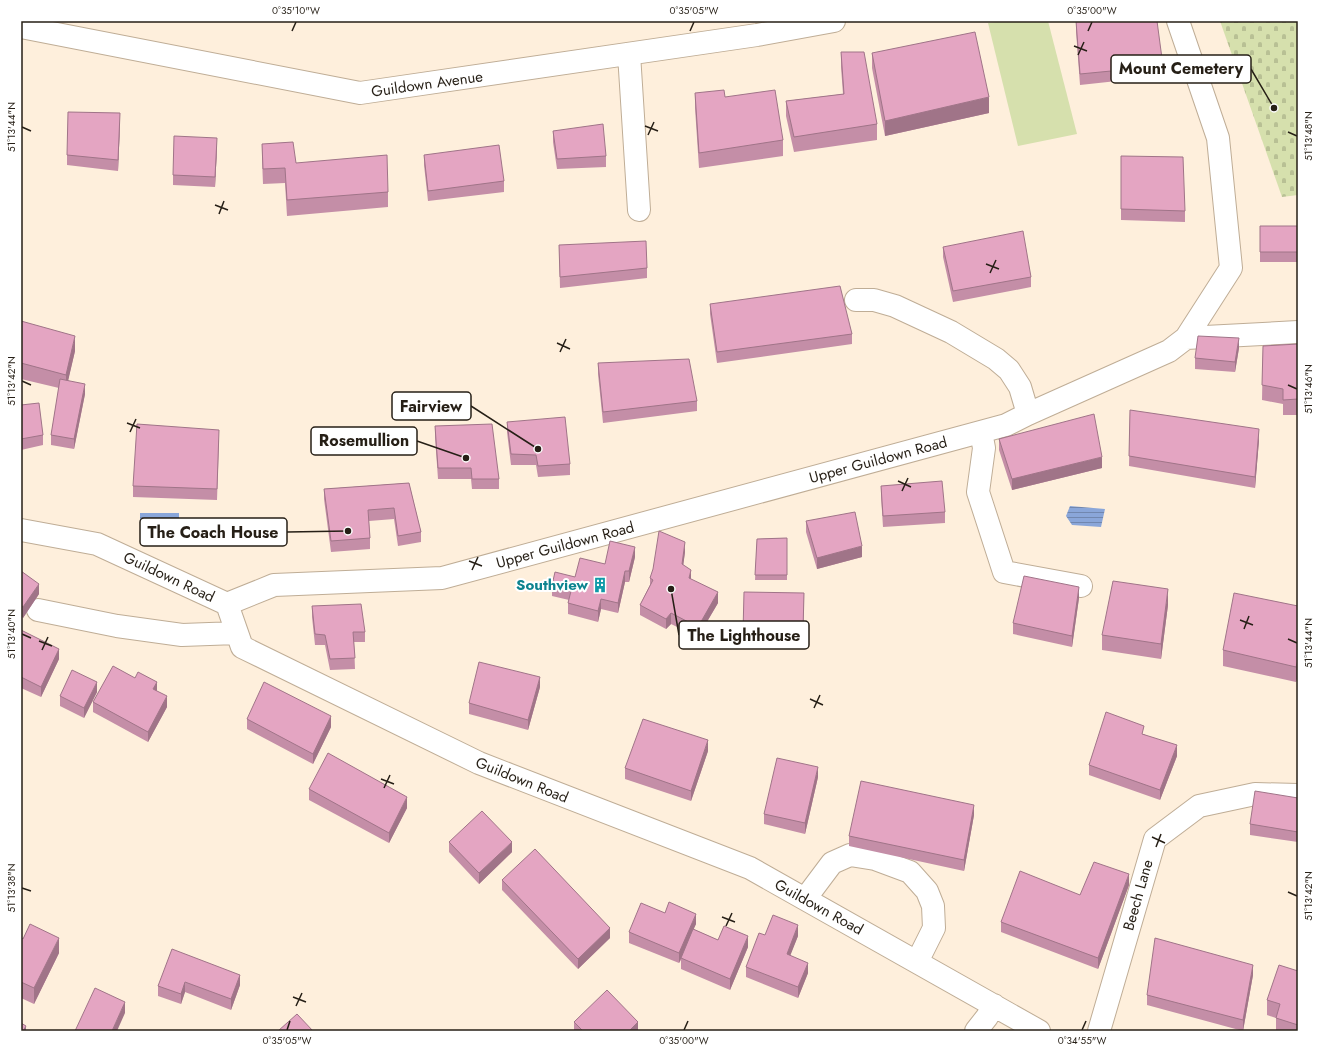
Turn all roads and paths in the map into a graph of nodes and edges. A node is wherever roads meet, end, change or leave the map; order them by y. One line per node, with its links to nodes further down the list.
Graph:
1 (834, 21): 4 (street, Guildown Avenue)
2 (1178, 21): 8 (street, Upper Guildown Road)
3 (21, 27): 4 (street, Guildown Avenue)
4 (629, 54): 5 (street)
5 (639, 210)
6 (856, 300): 9 (street)
7 (1298, 332): 8 (street)
8 (1186, 338): 9 (street, Upper Guildown Road)
9 (1028, 414): 10 (street, Upper Guildown Road)
10 (981, 432): 12 (street); 13 (street, Upper Guildown Road)
11 (21, 530): 13 (street, Guildown Road)
12 (1081, 586)
13 (227, 604): 15 (street, Guildown Road)
14 (38, 610): 15 (street)
15 (237, 633): 17 (street, Guildown Road)
16 (1298, 795): 22 (street, Beech Lane)
17 (805, 899): 18 (street, Guildown Road); 18 (street)
18 (917, 962): 19 (street, Guildown Road)
19 (994, 1005): 20 (street); 21 (street, Guildown Road)
20 (976, 1031)
21 (1039, 1031)
22 (1099, 1031)

